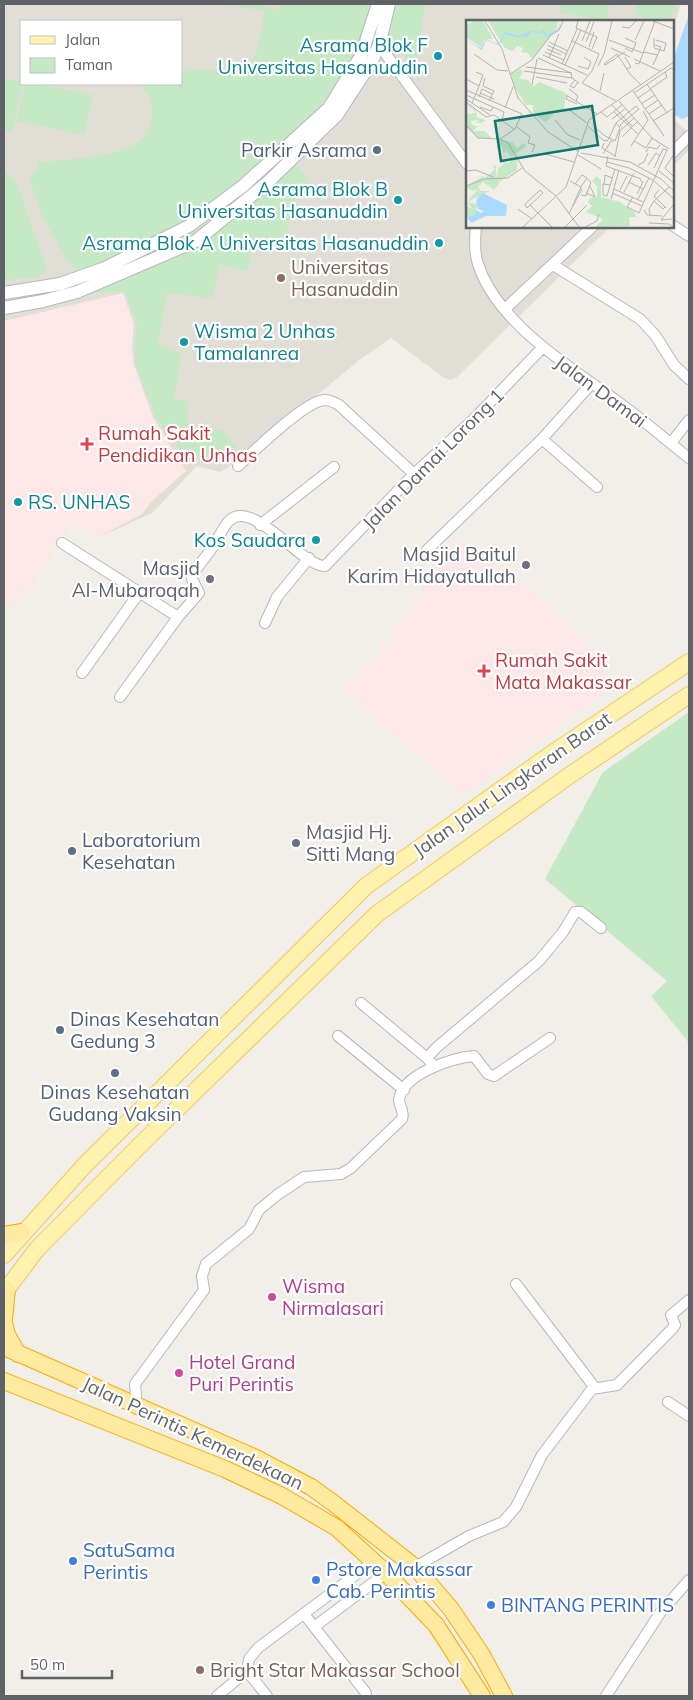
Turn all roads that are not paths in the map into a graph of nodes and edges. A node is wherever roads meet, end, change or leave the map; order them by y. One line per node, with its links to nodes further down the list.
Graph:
1 (383, 5): 2 (street); 11 (street)
2 (379, 45): 5 (street); 13 (street)
3 (689, 136): 4 (street)
4 (673, 151)
5 (466, 163)
6 (673, 226): 9 (street)
7 (476, 228): 15 (street, Jalan Damai)
8 (592, 228): 10 (street)
9 (689, 236)
10 (553, 265): 15 (street); 17 (street)
11 (42, 287): 12 (street); 13 (street)
12 (4, 294)
13 (45, 301): 14 (street)
14 (4, 308)
15 (505, 309): 16 (street, Jalan Damai)
16 (543, 347): 18 (street, Jalan Damai); 25 (street, Jalan Damai Lorong 1)
17 (689, 379)
18 (592, 383): 20 (street); 21 (street, Jalan Damai)
19 (689, 420): 21 (street)
20 (542, 439): 26 (street); 29 (street)
21 (671, 443): 22 (street, Jalan Damai)
22 (689, 458)
23 (238, 466): 25 (street)
24 (334, 467): 27 (street)
25 (414, 474): 30 (street, Jalan Damai Lorong 1)
26 (597, 487)
27 (260, 525): 30 (street); 32 (street)
28 (62, 543): 31 (street)
29 (427, 550)
30 (309, 558): 33 (street)
31 (139, 592): 32 (street); 35 (street)
32 (178, 617): 37 (street)
33 (265, 623)
34 (689, 662): 45 (main road, Jalan Jalur Lingkaran Barat)
35 (82, 673)
36 (689, 695): 49 (main road, Jalan Jalur Lingkaran Barat)
37 (120, 697)
38 (601, 928): 42 (street)
39 (361, 1003): 42 (street)
40 (338, 1036): 44 (street)
41 (550, 1038): 43 (street)
42 (427, 1058): 43 (street)
43 (434, 1066): 44 (street)
44 (404, 1090): 56 (street)
45 (22, 1232): 46 (highway); 47 (main road, Jalan Jalur Lingkaran Barat)
46 (4, 1235)
47 (4, 1255)
48 (516, 1284): 54 (street)
49 (7, 1289): 51 (highway)
50 (689, 1300): 54 (street)
51 (4, 1320): 52 (highway)
52 (11, 1350): 56 (highway, Jalan Perintis Kemerdekaan)
53 (4, 1381): 58 (highway, Jalan Perintis Kemerdekaan)
54 (595, 1388): 59 (street)
55 (668, 1402): 57 (street)
56 (137, 1407): 59 (highway, Jalan Perintis Kemerdekaan)
57 (689, 1416)
58 (374, 1561): 60 (highway, Jalan Perintis Kemerdekaan); 62 (street)
59 (415, 1567): 69 (highway, Jalan Perintis Kemerdekaan)
60 (386, 1573): 63 (street); 68 (highway, Jalan Perintis Kemerdekaan)
61 (689, 1580): 70 (street)
62 (304, 1614): 63 (street); 64 (street)
63 (314, 1627): 65 (street)
64 (247, 1671): 66 (street); 67 (street)
65 (366, 1692)
66 (217, 1696)
67 (267, 1696)
68 (482, 1696)
69 (504, 1696)
70 (606, 1696)

